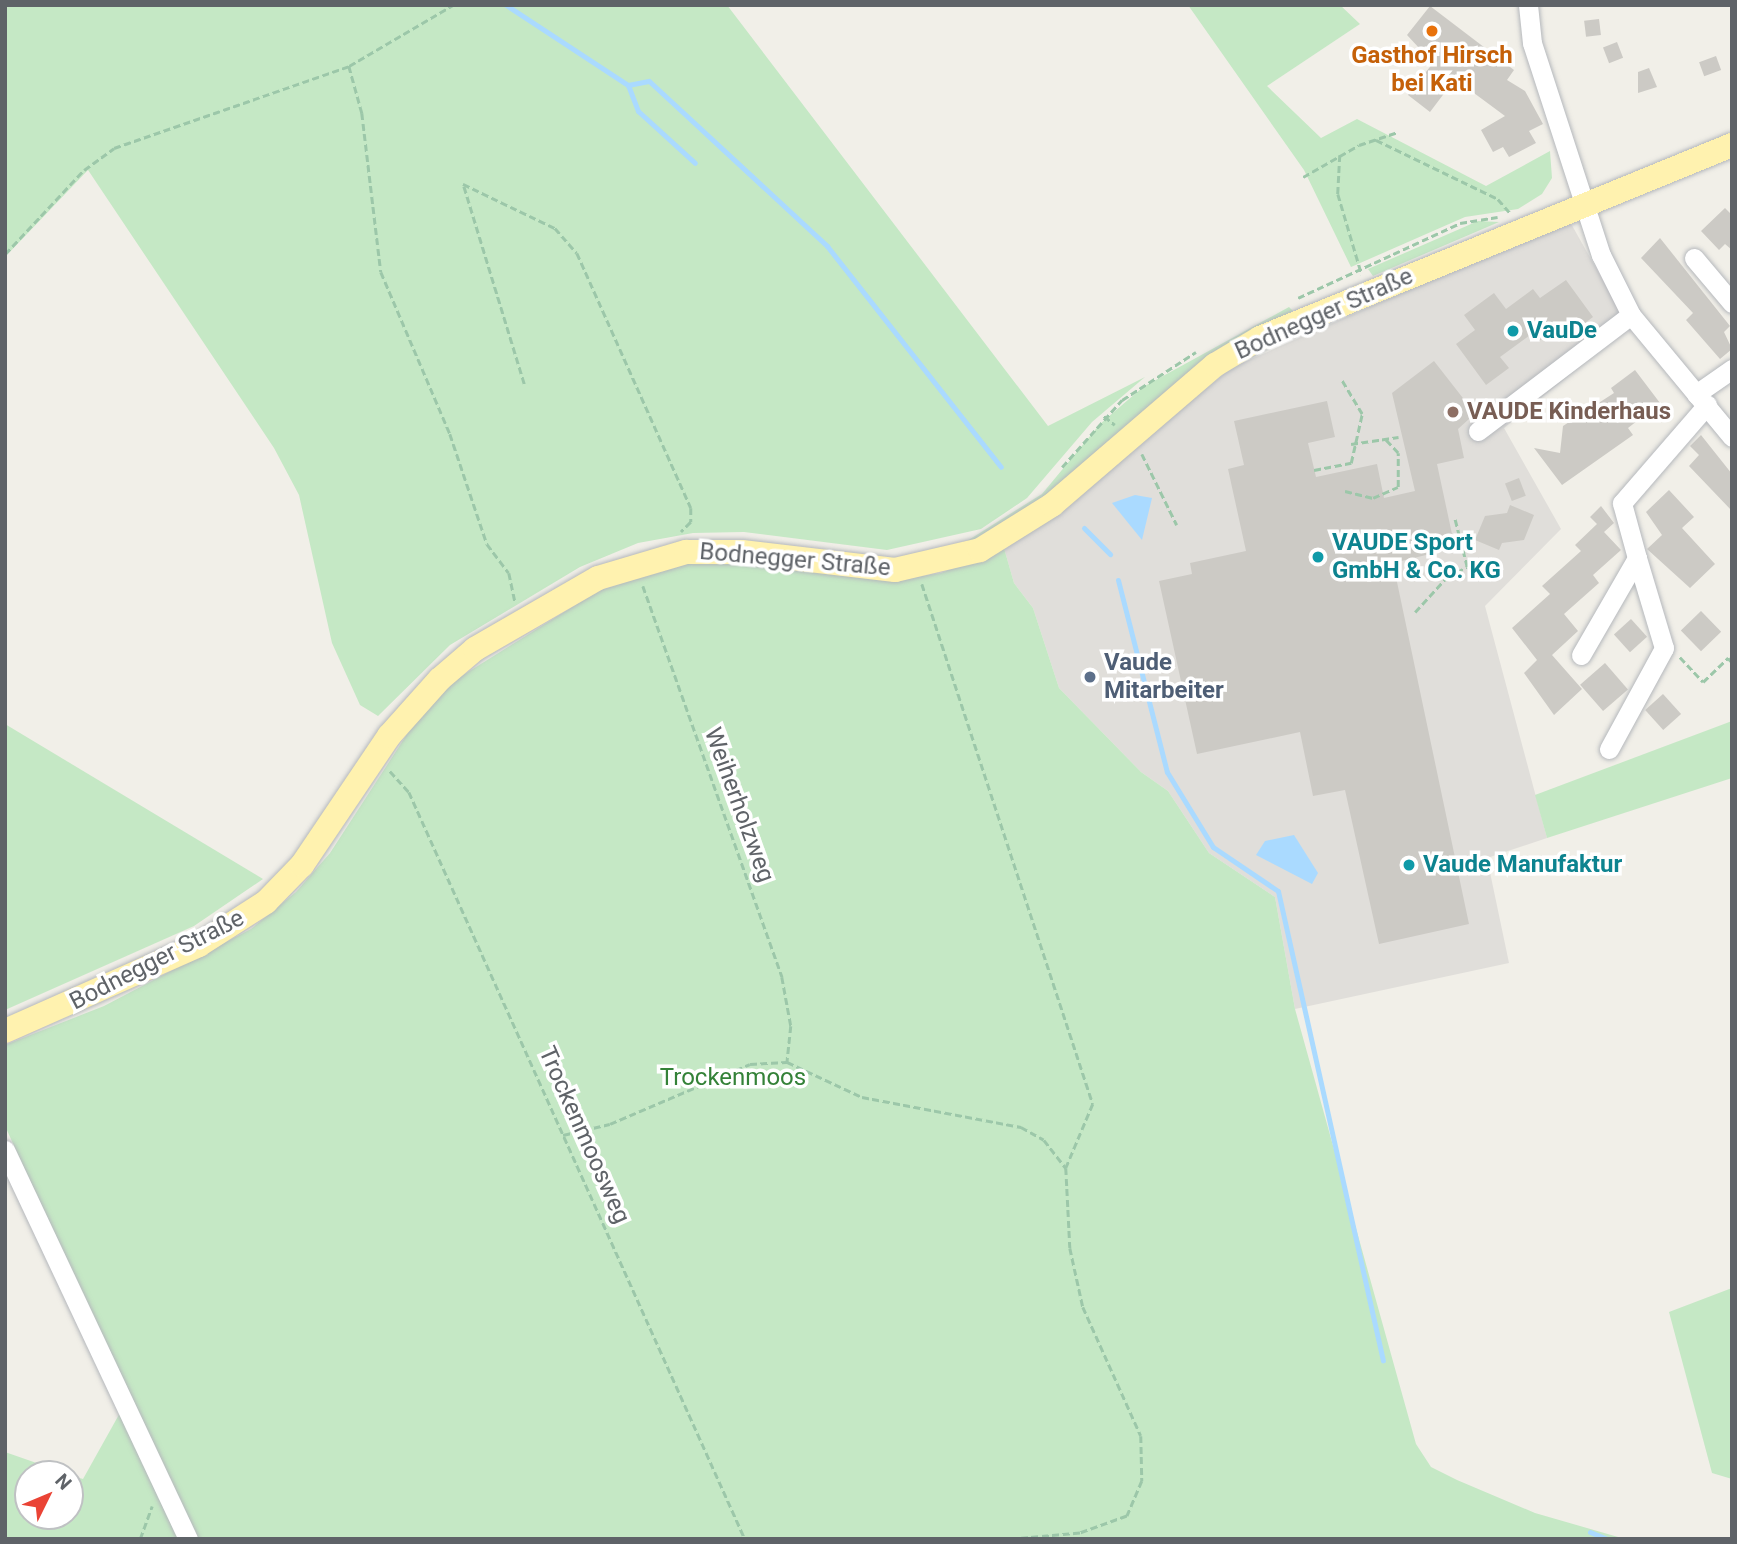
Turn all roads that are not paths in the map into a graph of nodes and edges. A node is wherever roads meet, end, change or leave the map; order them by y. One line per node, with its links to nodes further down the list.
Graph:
1 (1528, 5): 3 (street)
2 (1732, 145): 3 (main road, Bodnegger Straße)
3 (1587, 201): 6 (street); 14 (main road, Bodnegger Straße)
4 (1693, 258): 5 (street)
5 (1732, 303)
6 (1630, 315): 8 (street); 9 (street)
7 (1732, 369): 8 (street)
8 (1702, 400): 10 (street); 11 (street)
9 (1478, 431)
10 (1732, 437)
11 (1637, 558): 12 (street); 13 (street)
12 (1581, 655)
13 (1609, 749)
14 (5, 1031)
15 (5, 1150): 16 (street)
16 (188, 1539)

